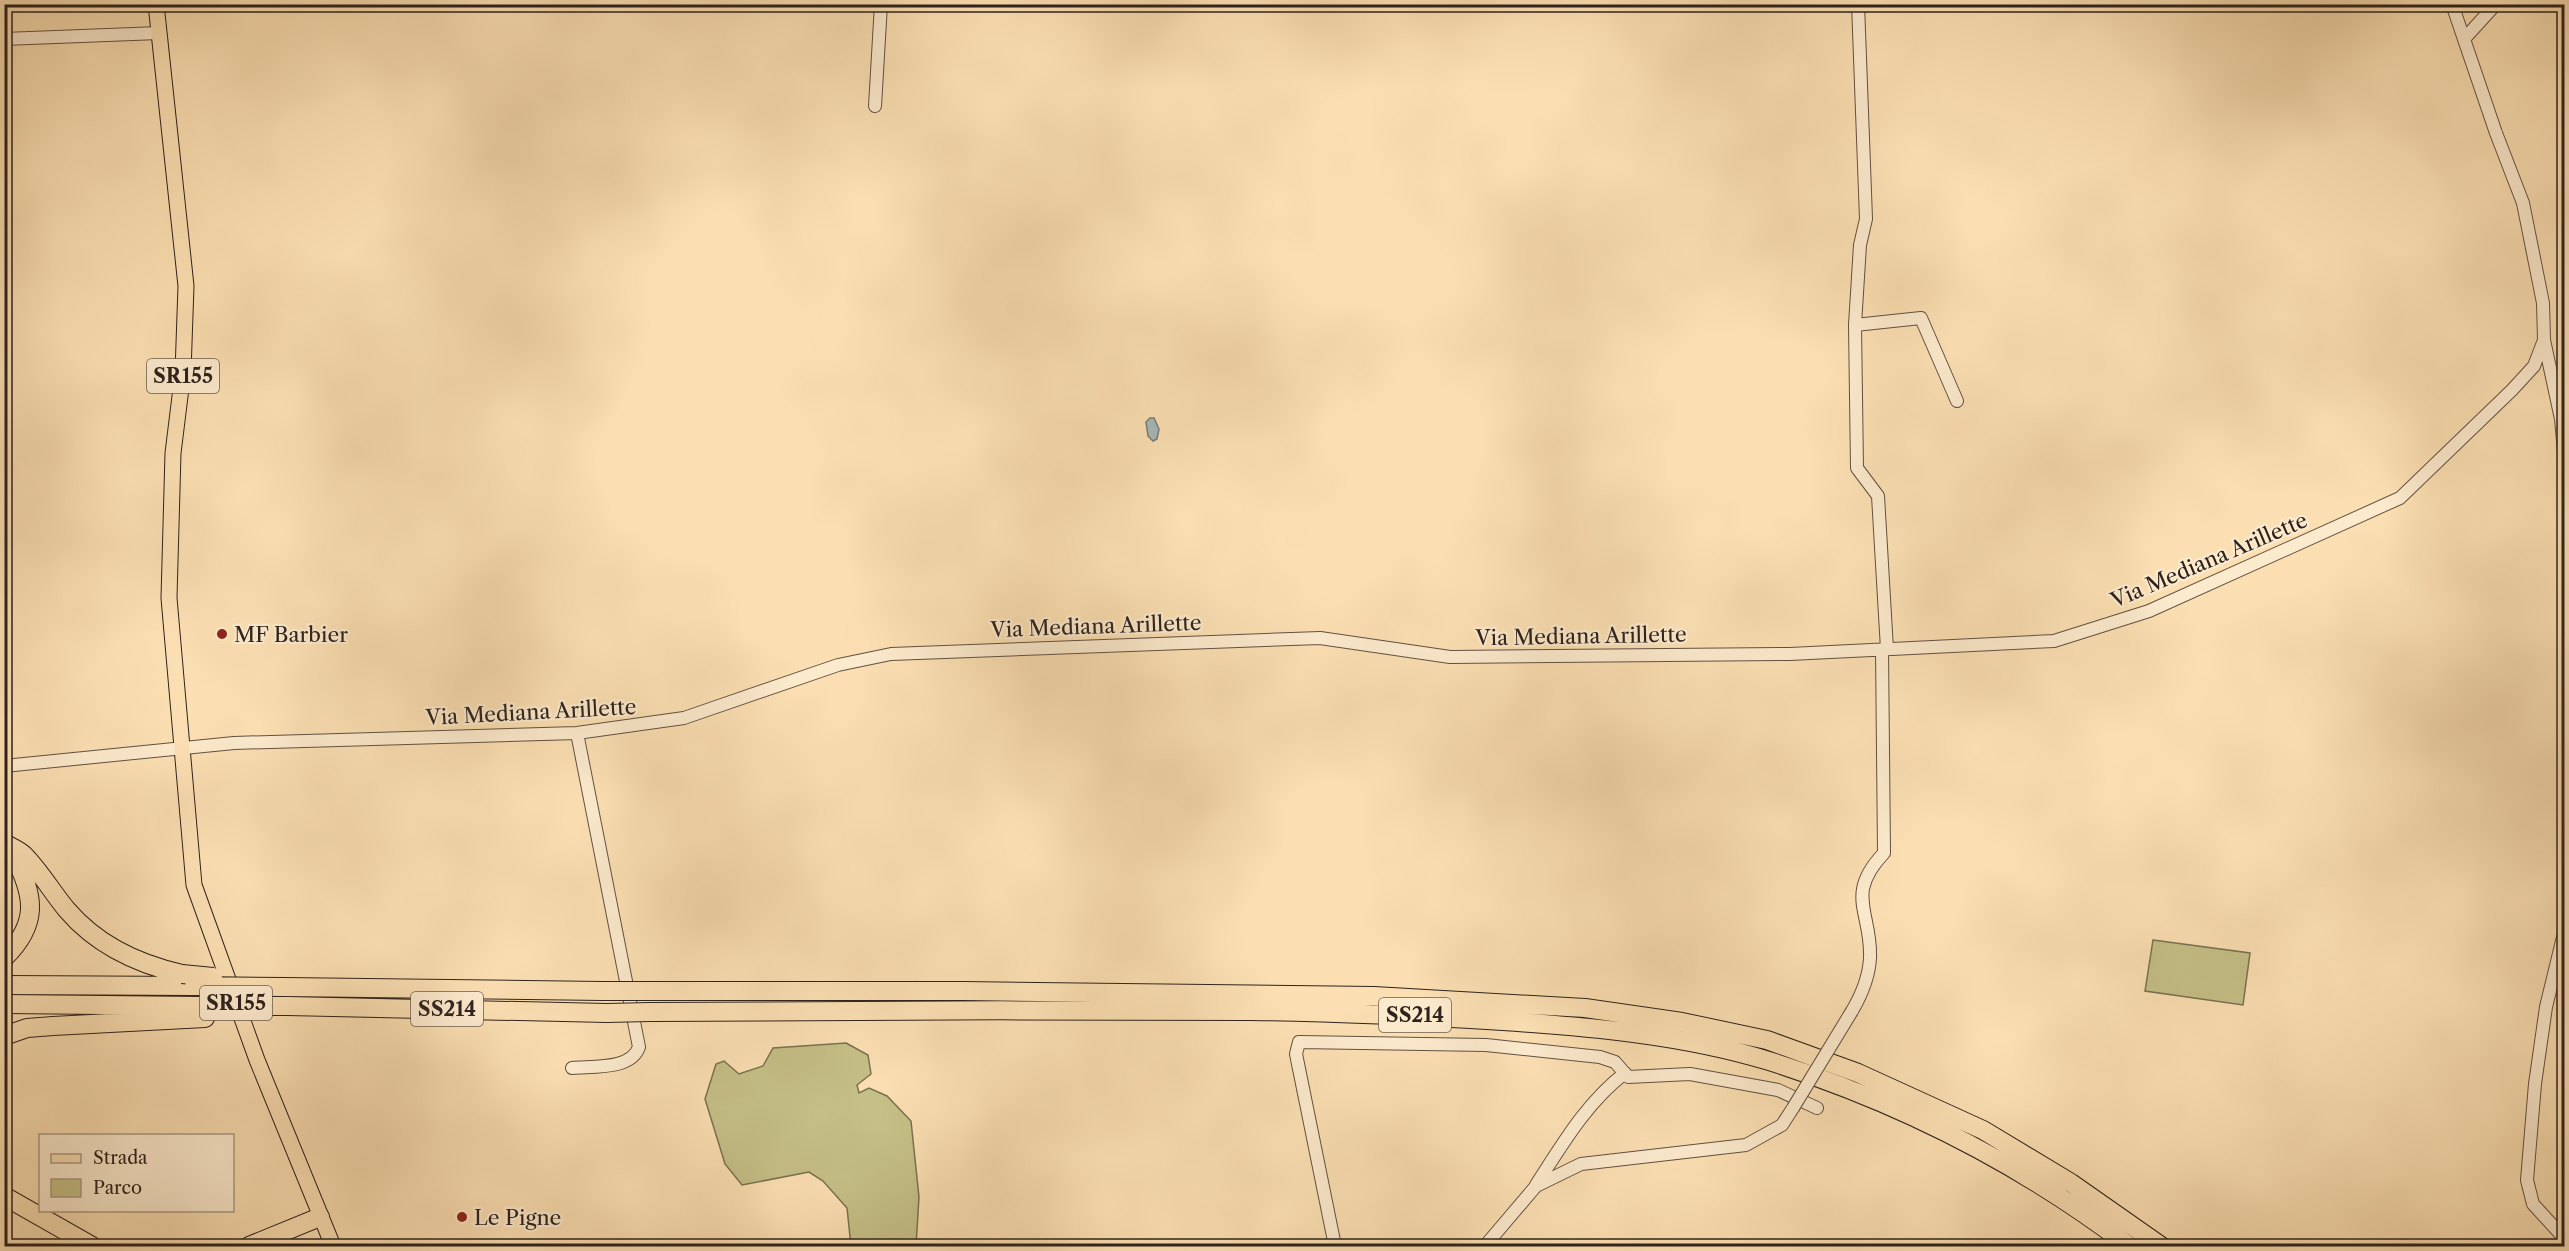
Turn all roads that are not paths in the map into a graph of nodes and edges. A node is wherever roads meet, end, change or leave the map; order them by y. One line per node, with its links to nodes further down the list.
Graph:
1 (156, 4): 6 (main road, SR155)
2 (880, 4): 9 (street)
3 (1858, 4): 10 (street)
4 (2452, 4): 7 (street, Via Mediana Arillette)
5 (2496, 4): 7 (street)
6 (159, 33): 8 (street); 16 (main road, SR155)
7 (2465, 38): 11 (street, Via Mediana Arillette)
8 (4, 39)
9 (875, 106)
10 (1855, 325): 12 (street); 14 (street)
11 (2544, 340): 13 (street); 14 (street, Via Mediana Arillette)
12 (1957, 401)
13 (2565, 451)
14 (1885, 649): 15 (street, Via Mediana Arillette); 30 (street, bridge)
15 (577, 733): 16 (street, Via Mediana Arillette); 26 (street)
16 (181, 749): 17 (street, Via Mediana Arillette); 34 (main road, SR155)
17 (4, 766)
18 (8, 846): 20 (highway); 21 (highway)
19 (2565, 933): 35 (street)
20 (4, 958)
21 (188, 980): 22 (highway, SS214); 42 (highway, SS214, bridge)
22 (4, 985)
23 (4, 1004): 24 (highway, SS214)
24 (203, 1012): 25 (highway); 41 (highway, SS214, bridge)
25 (4, 1036)
26 (572, 1068)
27 (1625, 1073): 28 (street); 30 (street); 39 (street)
28 (1817, 1108)
29 (4, 1182): 32 (highway)
30 (1536, 1186): 40 (street)
31 (4, 1196): 36 (highway)
32 (39, 1207)
33 (47, 1212): 36 (highway)
34 (320, 1217): 37 (highway); 38 (main road, SR155)
35 (2565, 1238)
36 (87, 1243)
37 (249, 1246)
38 (333, 1246)
39 (1335, 1246)
40 (1485, 1246)
41 (2129, 1246)
42 (2161, 1246)

